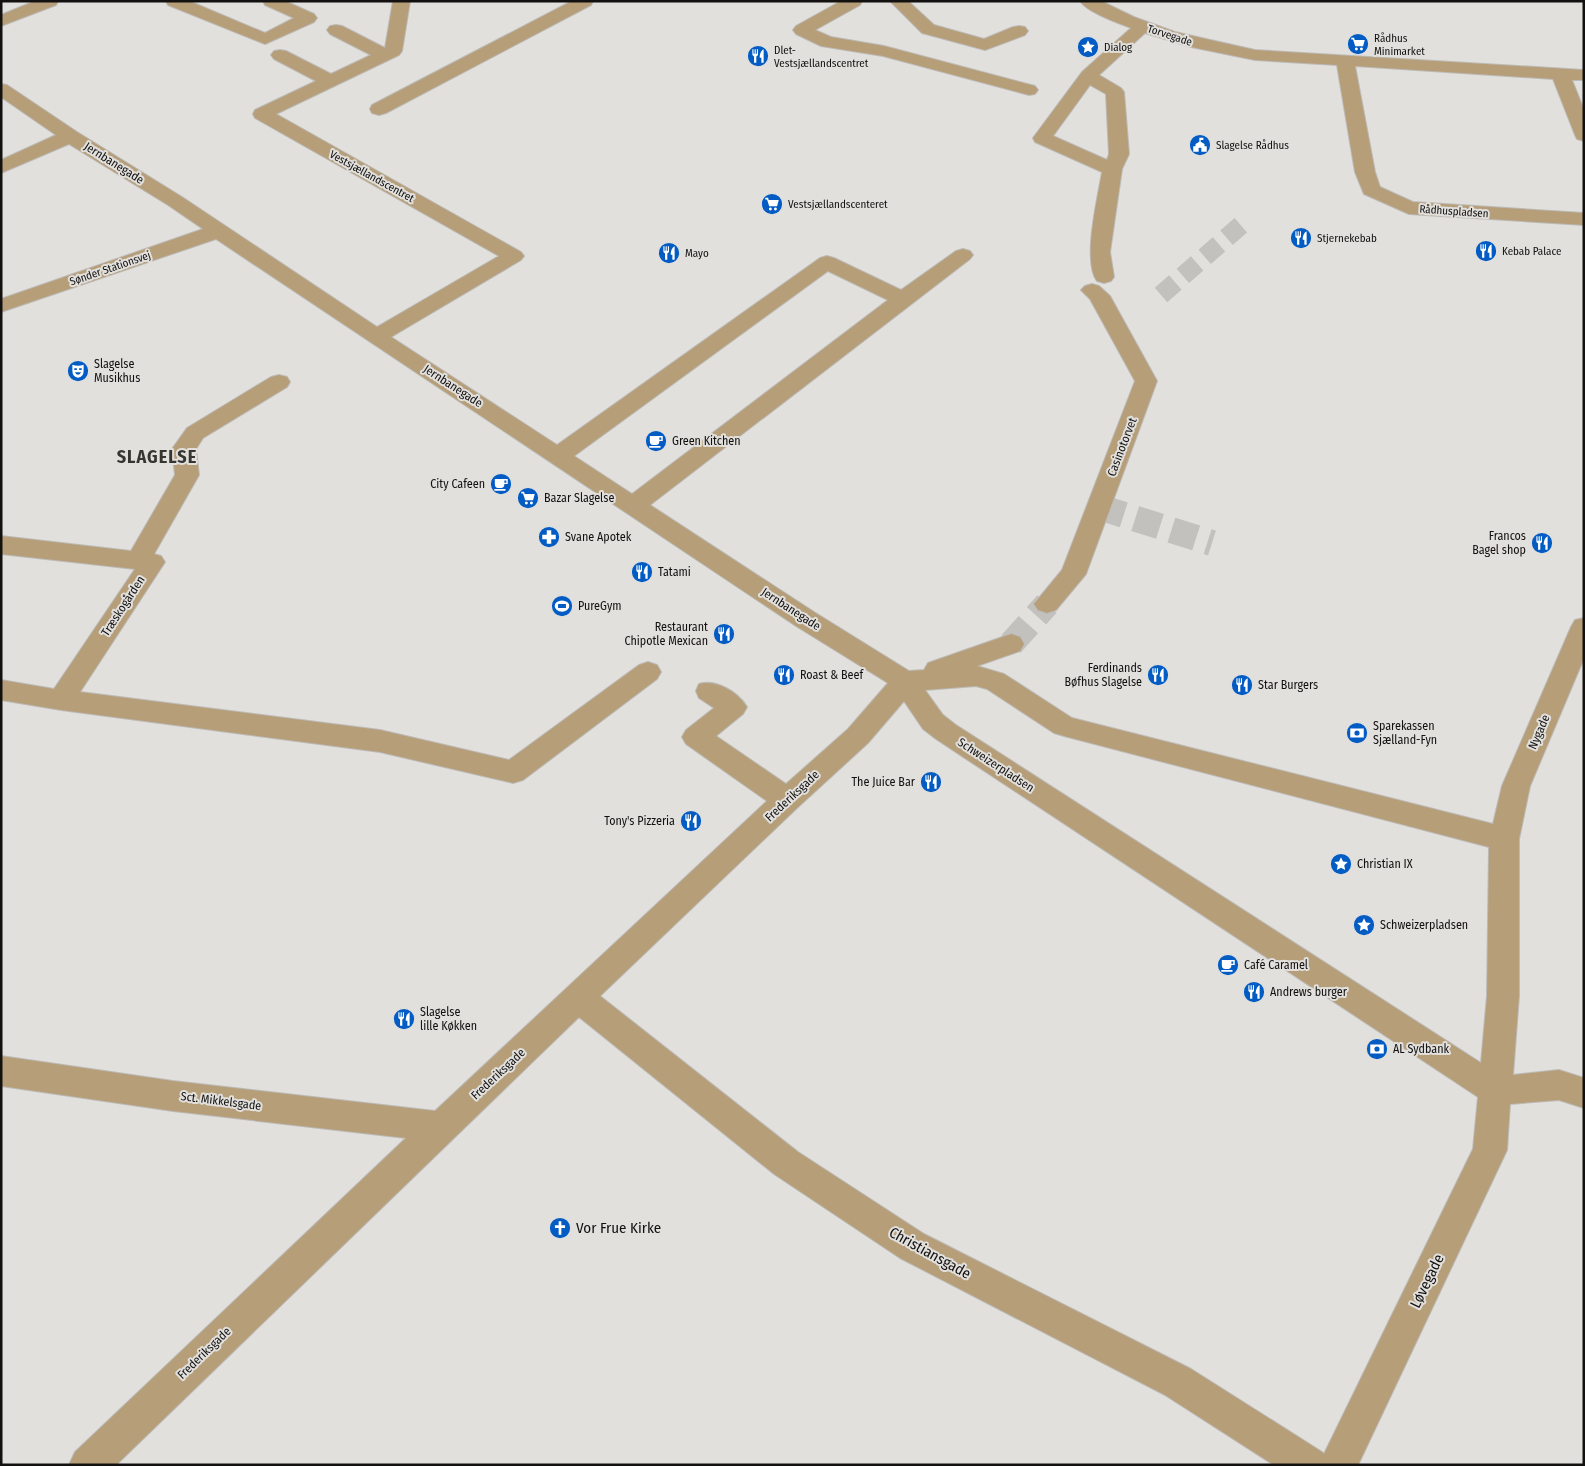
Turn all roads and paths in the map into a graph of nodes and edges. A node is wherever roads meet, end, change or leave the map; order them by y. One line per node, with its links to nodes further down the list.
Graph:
1 (50, 1): 9 (street)
2 (174, 1): 3 (street)
3 (271, 1)
4 (402, 1): 14 (street)
5 (585, 1): 22 (street)
6 (854, 1): 21 (street)
7 (898, 1): 12 (street)
8 (1088, 1): 10 (street, Torvegade)
9 (1, 21)
10 (1143, 26): 15 (street, Torvegade); 18 (street)
11 (336, 30): 14 (street)
12 (1019, 31)
13 (280, 55): 19 (street)
14 (384, 55): 19 (street, Vestsjællandscentret)
15 (1345, 60): 16 (street); 27 (street, Rådhuspladsen)
16 (1560, 74): 17 (street); 23 (street)
17 (1584, 75)
18 (1088, 76): 26 (street, Casinotorvet); 26 (street)
19 (330, 81): 32 (street, Vestsjællandscentret)
20 (1, 89): 24 (street, Jernbanegade)
21 (1029, 90)
22 (379, 109)
23 (1584, 135)
24 (70, 136): 25 (street); 28 (street, Jernbanegade)
25 (1, 167)
26 (1112, 168): 38 (street, Casinotorvet)
27 (1584, 219)
28 (218, 231): 31 (street, Sønder Stationsvej); 32 (street, Jernbanegade)
29 (963, 255): 30 (street)
30 (903, 299): 34 (street); 35 (street)
31 (1, 306)
32 (377, 336): 34 (street, Jernbanegade)
33 (280, 382): 37 (street)
34 (559, 455): 35 (street, Jernbanegade)
35 (634, 505): 42 (street, Jernbanegade)
36 (1, 545): 37 (street, Træskogården)
37 (138, 560): 45 (street, Træskogården)
38 (1047, 604)
39 (1584, 627): 47 (street, Nygade)
40 (1011, 644): 42 (street)
41 (648, 672): 45 (street)
42 (905, 681): 46 (street, Frederiksgade); 47 (street); 50 (street, Schweizerpladsen)
43 (1, 690): 45 (street)
44 (708, 691): 46 (street)
45 (62, 700)
46 (787, 800): 48 (street, Frederiksgade)
47 (1504, 839): 50 (street)
48 (579, 998): 52 (street, Frederiksgade); 54 (street, Christiansgade)
49 (1, 1071): 52 (street, Sct. Mikkelsgade)
50 (1496, 1091): 51 (street); 55 (street, Løvegade)
51 (1584, 1093)
52 (441, 1127): 53 (street, Frederiksgade)
53 (88, 1465)
54 (1309, 1465)
55 (1338, 1465)

